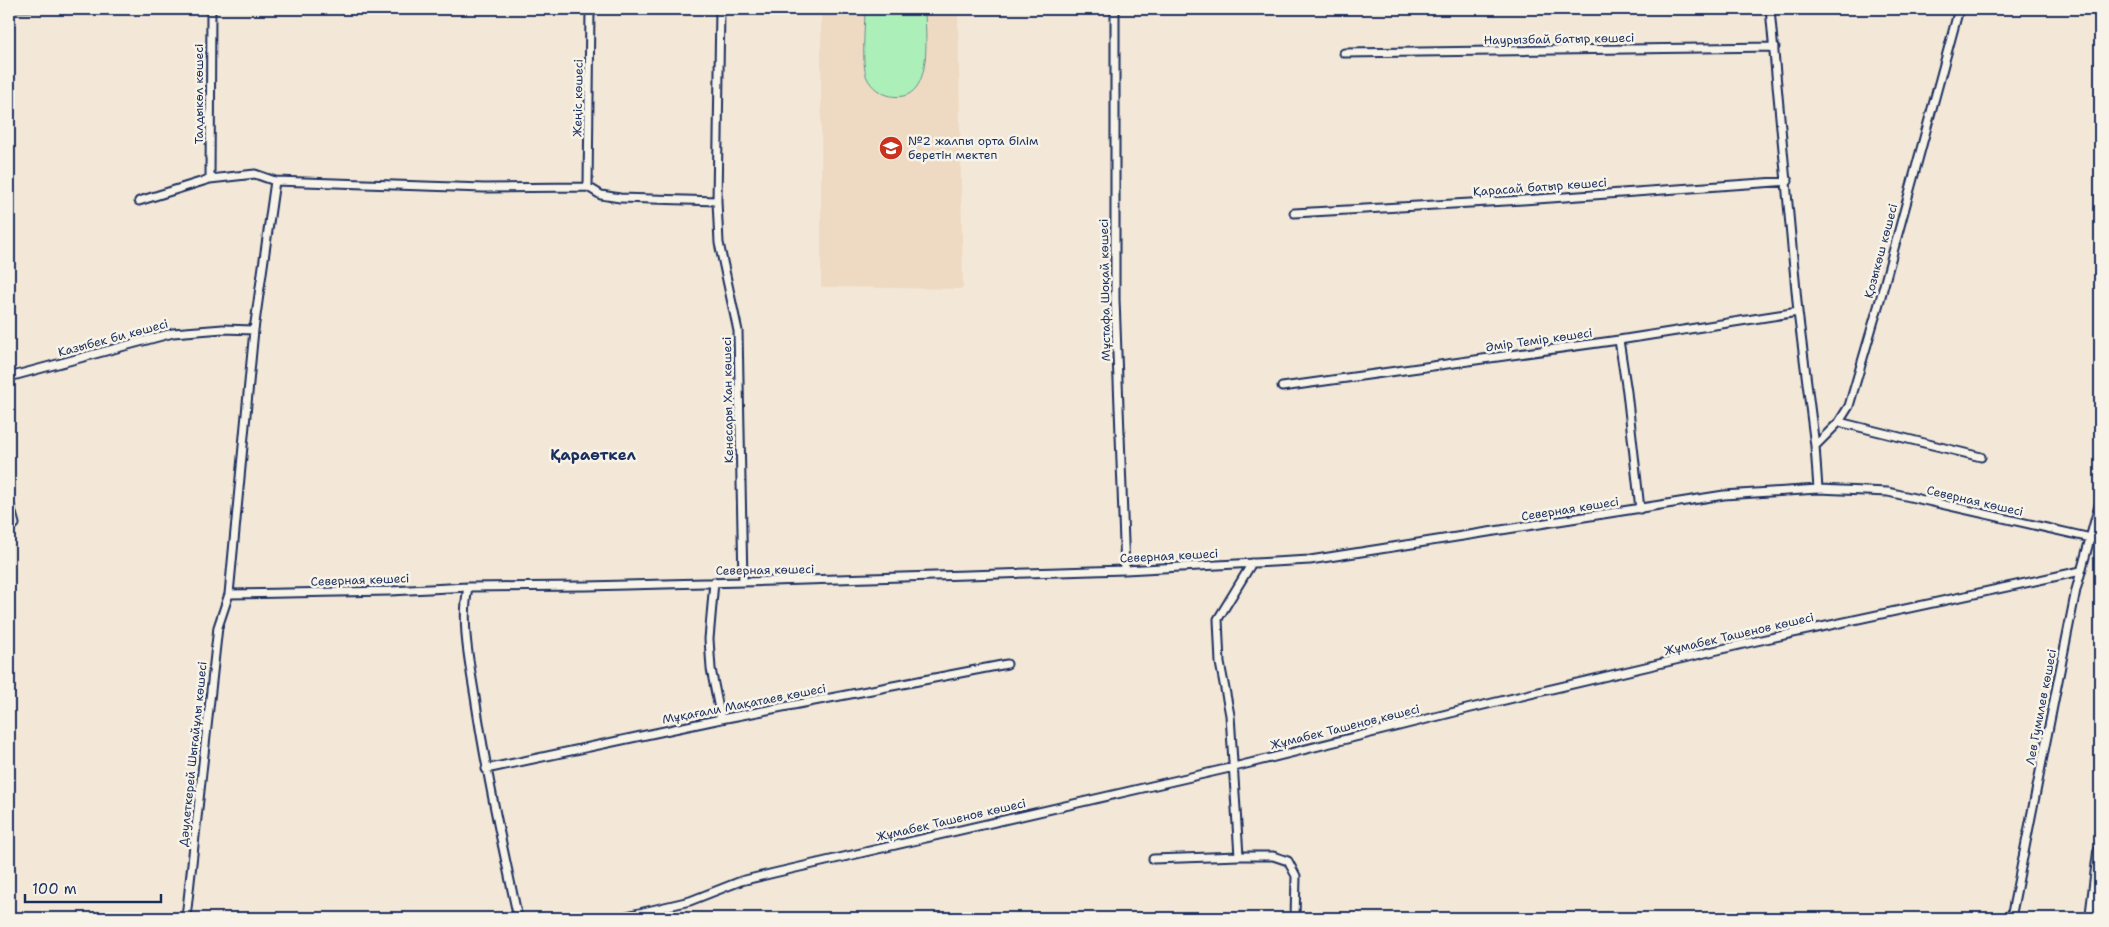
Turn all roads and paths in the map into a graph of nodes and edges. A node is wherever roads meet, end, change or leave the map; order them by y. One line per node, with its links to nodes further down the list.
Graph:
1 (211, 9): 9 (street, Талдыкөл көшесі)
2 (590, 9): 12 (street, Жеңіс көшесі)
3 (720, 9): 14 (street, Кенесары Хан көшесі)
4 (1115, 9): 32 (street, Мұстафа Шоқай көшесі)
5 (1770, 9): 7 (street)
6 (1959, 9): 21 (street, Қозыкөш көшесі)
7 (1775, 47): 8 (street, Наурызбай батыр көшесі); 11 (street)
8 (1344, 53)
9 (210, 179): 10 (street); 13 (street)
10 (275, 181): 12 (street); 17 (street, Дәулеткерей Шығайұлы көшесі)
11 (1788, 181): 15 (street, Қарасай батыр көшесі); 16 (street)
12 (588, 187): 14 (street)
13 (138, 201)
14 (717, 201): 35 (street, Кенесары Хан көшесі)
15 (1294, 213)
16 (1798, 312): 18 (street, Әмір Темір көшесі); 22 (street)
17 (254, 330): 19 (street, Казыбек би көшесі); 37 (street, Дәулеткерей Шығайұлы көшесі)
18 (1619, 340): 20 (street, Әмір Темір көшесі); 27 (street)
19 (9, 377)
20 (1282, 387)
21 (1839, 422): 22 (street, Қозыкөш көшесі); 23 (street)
22 (1815, 446): 24 (street)
23 (1981, 458)
24 (1818, 489): 27 (street, Северная көшесі); 29 (street, Северная көшесі)
25 (9, 502): 28 (street)
26 (2100, 502): 29 (street, Лев Гумилев көшесі)
27 (1640, 510): 31 (street, Северная көшесі)
28 (15, 524)
29 (2090, 538): 30 (street, Северная көшесі); 33 (street, Лев Гумилев көшесі)
30 (2100, 540)
31 (1252, 563): 32 (street, Северная көшесі); 40 (street)
32 (1125, 570): 35 (street, Северная көшесі)
33 (2081, 571): 40 (street, Жұмабек Ташенов көшесі); 49 (street, Лев Гумилев көшесі)
34 (714, 582): 35 (street, Северная көшесі); 36 (street, Северная көшесі); 39 (street)
35 (743, 582)
36 (468, 587): 37 (street, Северная көшесі); 41 (street)
37 (229, 594): 45 (street, Дәулеткерей Шығайұлы көшесі)
38 (1008, 664): 39 (street, Мұқағали Мақатаев көшесі)
39 (721, 719): 41 (street, Мұқағали Мақатаев көшесі)
40 (1234, 767): 43 (street); 47 (street, Жұмабек Ташенов көшесі)
41 (486, 769): 46 (street)
42 (2100, 852): 50 (highway)
43 (1239, 856): 44 (street); 48 (street)
44 (1153, 859)
45 (186, 918)
46 (518, 918)
47 (618, 918)
48 (1295, 918)
49 (2011, 918)
50 (2092, 918)

